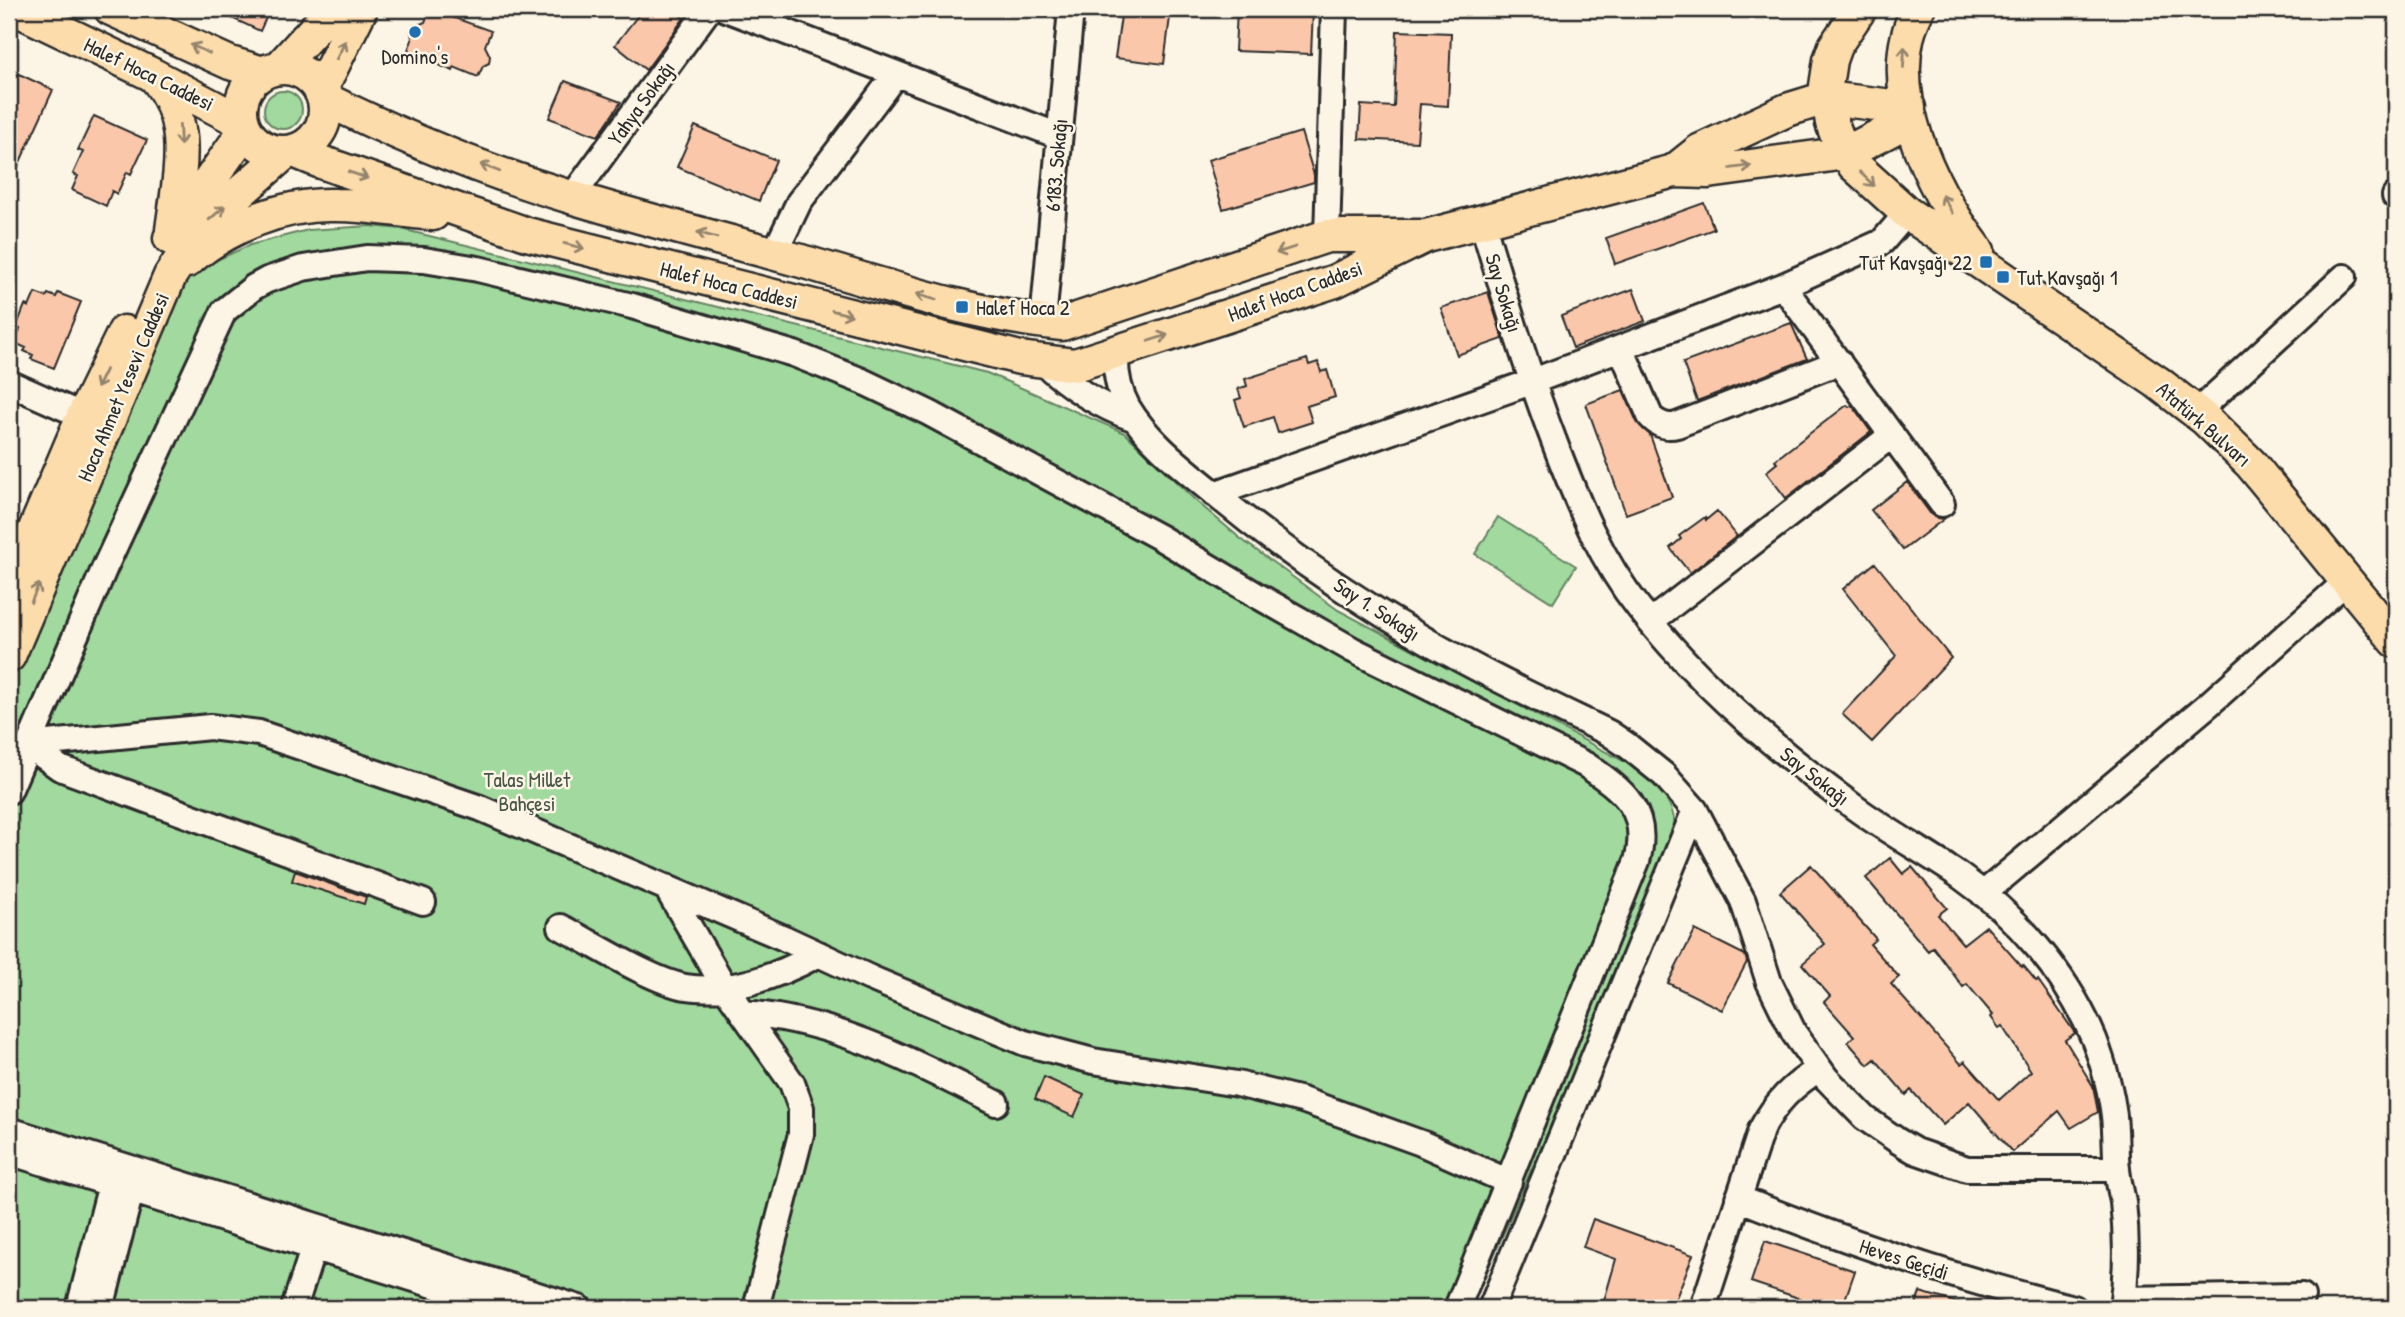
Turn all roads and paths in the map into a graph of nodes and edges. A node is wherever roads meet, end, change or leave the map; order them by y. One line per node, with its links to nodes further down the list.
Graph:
1 (16, 9): 13 (main road, Halef Hoca Caddesi)
2 (111, 9): 11 (main road, Halef Hoca Caddesi, one-way to 2)
3 (333, 9): 11 (main road)
4 (361, 9): 14 (main road, one-way to 4)
5 (709, 9): 22 (street, Yahya Sokağı)
6 (726, 9): 12 (street)
7 (1071, 9): 18 (street, 6183. Sokağı)
8 (1334, 9): 27 (street)
9 (1860, 9): 15 (main road)
10 (1918, 9): 16 (main road, one-way to 10)
11 (271, 71): 14 (main road); 17 (main road)
12 (896, 74): 18 (street); 29 (street)
13 (153, 75): 17 (main road, Halef Hoca Caddesi); 26 (main road, one-way to 26)
14 (321, 94): 19 (main road); 22 (main road, Halef Hoca Caddesi, one-way to 14)
15 (1826, 98): 16 (main road); 20 (main road); 21 (main road)
16 (1910, 114): 20 (main road); 31 (main road, one-way to 16)
17 (244, 126): 19 (main road); 26 (main road, Hoca Ahmet Yesevi Caddesi)
18 (1059, 136): 34 (street, 6183. Sokağı)
19 (290, 151): 24 (main road, Halef Hoca Caddesi, one-way to 24); 30 (main road, Hoca Ahmet Yesevi Caddesi, one-way to 19)
20 (1846, 153): 21 (main road, one-way to 20); 23 (main road, one-way to 23)
21 (1674, 171): 25 (main road)
22 (572, 197): 29 (main road, Halef Hoca Caddesi, one-way to 22)
23 (1907, 213): 31 (main road); 33 (street)
24 (486, 219): 30 (main road); 37 (main road, Halef Hoca Caddesi, one-way to 37)
25 (1482, 221): 28 (main road); 39 (street, Say Sokağı)
26 (172, 235): 42 (main road, Hoca Ahmet Yesevi Caddesi, one-way to 42)
27 (1327, 236): 28 (main road, Halef Hoca Caddesi); 34 (main road, Halef Hoca Caddesi, one-way to 34)
28 (1426, 236): 36 (main road, Halef Hoca Caddesi, one-way to 28)
29 (774, 254): 34 (main road, Halef Hoca Caddesi, one-way to 29)
30 (170, 276): 51 (main road, Hoca Ahmet Yesevi Caddesi, one-way to 30)
31 (2003, 277): 41 (main road, Atatürk Bulvarı)
32 (2344, 277): 41 (street)
33 (1783, 286): 35 (street); 38 (street)
34 (1043, 322)
35 (1621, 348): 38 (street); 39 (street)
36 (1116, 352): 37 (main road, Halef Hoca Caddesi); 43 (street, Say 1. Sokağı)
37 (1042, 361): 43 (street)
38 (1839, 362): 44 (street)
39 (1531, 382): 45 (street); 49 (street, Say Sokağı)
40 (9, 383): 42 (street)
41 (2197, 412): 47 (main road, Atatürk Bulvarı)
42 (83, 416): 48 (main road, Hoca Ahmet Yesevi Caddesi)
43 (1135, 419): 45 (street, Say 1. Sokağı)
44 (1892, 435): 46 (street); 49 (street)
45 (1214, 494): 54 (street, Say 1. Sokağı)
46 (1942, 504)
47 (2348, 580): 50 (main road, Atatürk Bulvarı); 56 (street)
48 (9, 590)
49 (1650, 622): 56 (street, Say Sokağı)
50 (2396, 641)
51 (9, 656)
52 (28, 745): 53 (street); 55 (street); 57 (street); 67 (street)
53 (9, 791)
54 (1695, 810): 62 (street, Say 1. Sokağı); 80 (street)
55 (666, 887): 59 (street); 60 (street)
56 (1983, 894): 66 (street, Say Sokağı)
57 (423, 902)
58 (561, 927): 60 (street)
59 (819, 954): 60 (street); 67 (street)
60 (724, 986): 61 (street)
61 (743, 1013): 63 (street); 78 (street)
62 (1819, 1069): 66 (street, Say 1. Sokağı); 69 (street)
63 (996, 1103)
64 (9, 1130): 77 (street)
65 (9, 1153): 68 (street)
66 (2117, 1169): 72 (street, Say Sokağı)
67 (1509, 1182): 79 (street)
68 (121, 1188): 70 (street); 73 (street); 74 (street)
69 (1738, 1198): 81 (street); 82 (street, Heves Geçidi)
70 (313, 1249): 75 (street); 76 (street)
71 (2302, 1296): 72 (street)
72 (2122, 1304)
73 (79, 1308)
74 (101, 1308)
75 (294, 1308)
76 (507, 1308)
77 (579, 1308)
78 (756, 1308)
79 (1457, 1308)
80 (1491, 1308)
81 (1703, 1308)
82 (2074, 1308)

